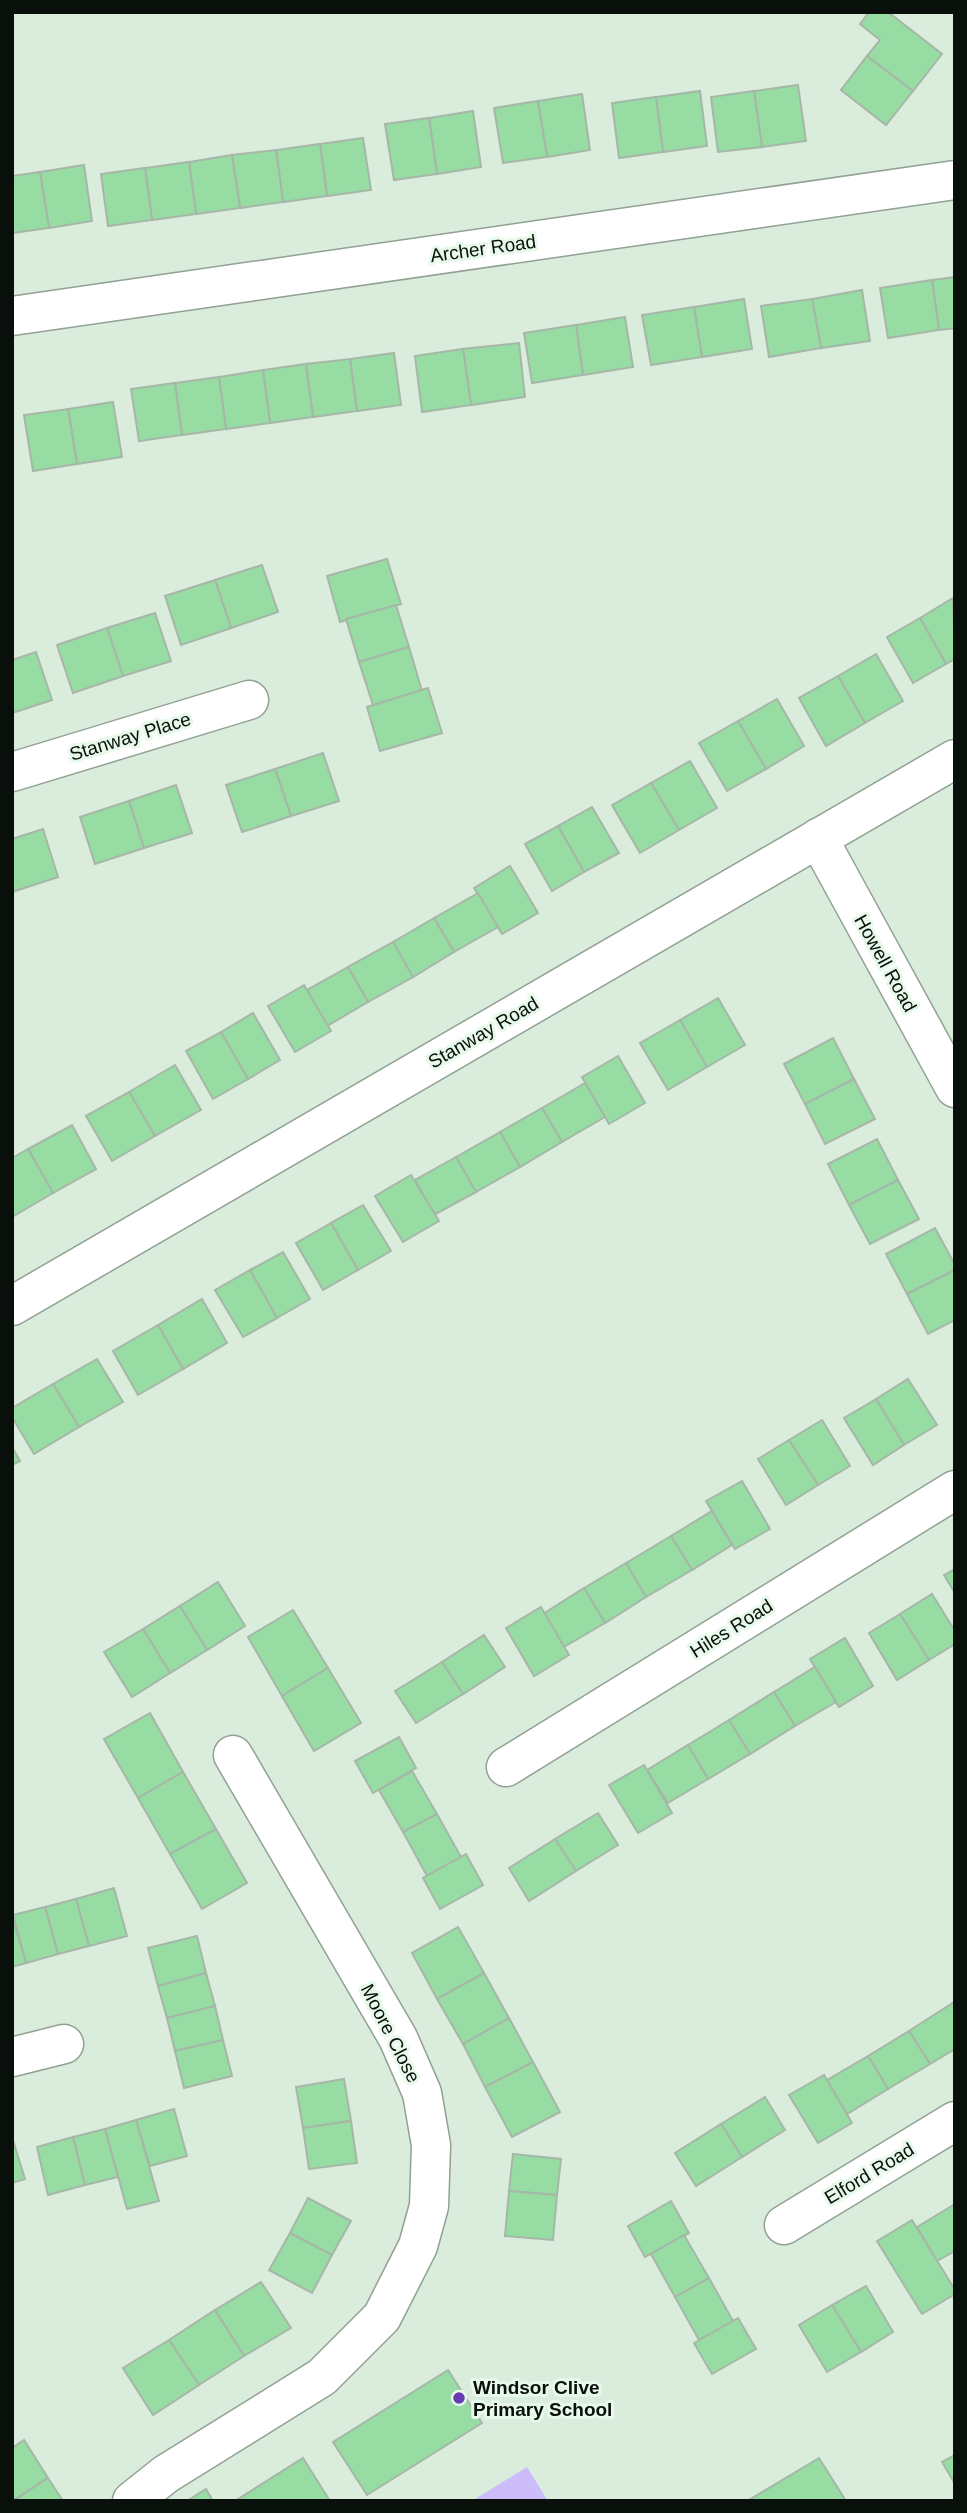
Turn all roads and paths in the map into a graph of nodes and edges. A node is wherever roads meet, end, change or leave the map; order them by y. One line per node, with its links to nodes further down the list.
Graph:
1 (955, 180): 2 (street, Archer Road)
2 (12, 316)
3 (249, 700): 5 (street, Stanway Place)
4 (955, 759): 6 (street, Stanway Road)
5 (12, 772)
6 (818, 838): 7 (street, Howell Road); 8 (street, Stanway Road)
7 (955, 1088)
8 (12, 1306)
9 (955, 1490): 11 (street, Hiles Road)
10 (233, 1755): 16 (street, Moore Close)
11 (506, 1767)
12 (64, 2044): 13 (street)
13 (12, 2057)
14 (955, 2121): 15 (street, Elford Road)
15 (784, 2225)
16 (132, 2501)

